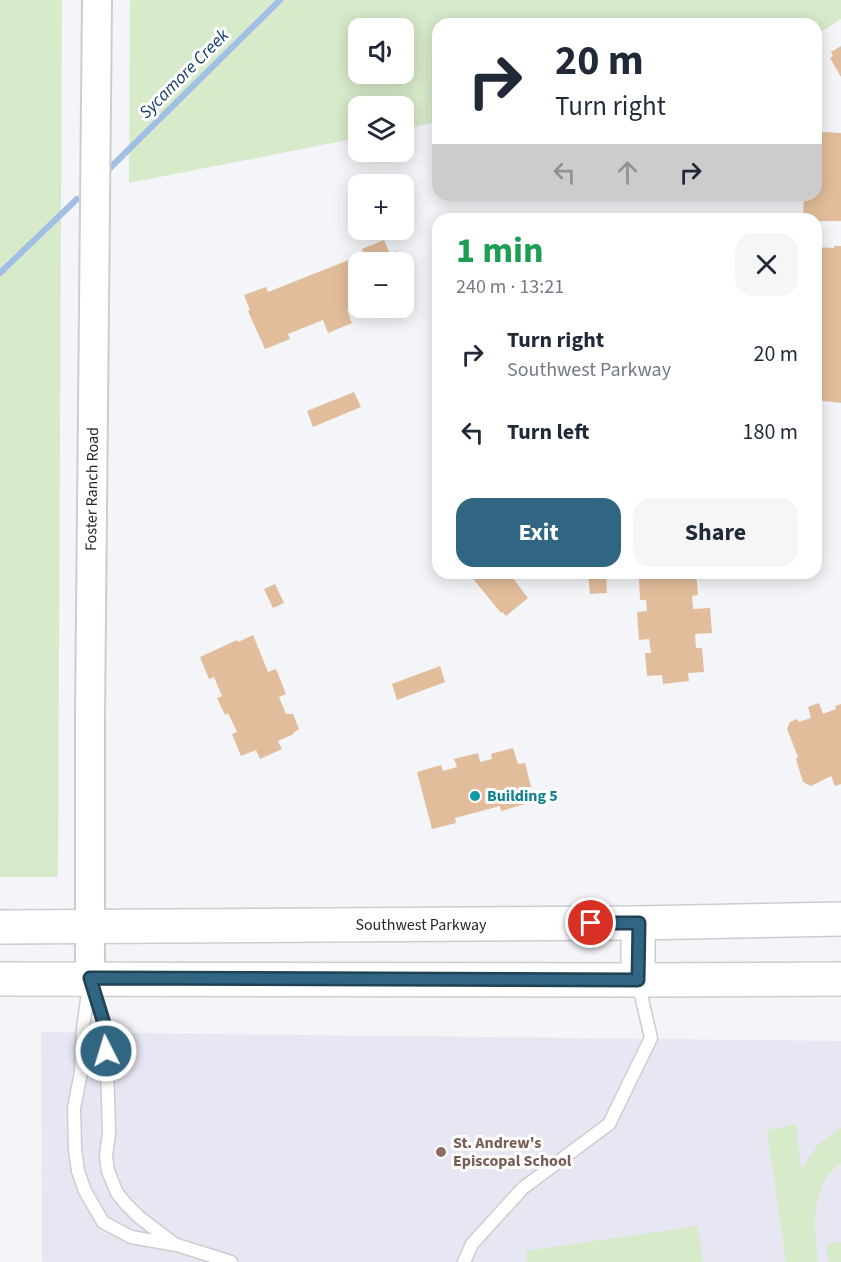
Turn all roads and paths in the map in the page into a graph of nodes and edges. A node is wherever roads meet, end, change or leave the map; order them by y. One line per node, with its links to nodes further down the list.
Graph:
1 (97, 0): 5 (street, Foster Ranch Road)
2 (841, 919): 3 (main road, Southwest Parkway)
3 (639, 923): 5 (main road, Southwest Parkway); 9 (main road)
4 (0, 927): 5 (main road, Southwest Parkway)
5 (90, 927): 6 (street, Foster Ranch Road)
6 (90, 978): 7 (main road); 9 (main road); 10 (lane); 10 (lane)
7 (0, 979)
8 (841, 979): 9 (main road)
9 (638, 980): 12 (lane)
10 (177, 1245): 11 (lane)
11 (231, 1262)
12 (464, 1262)

